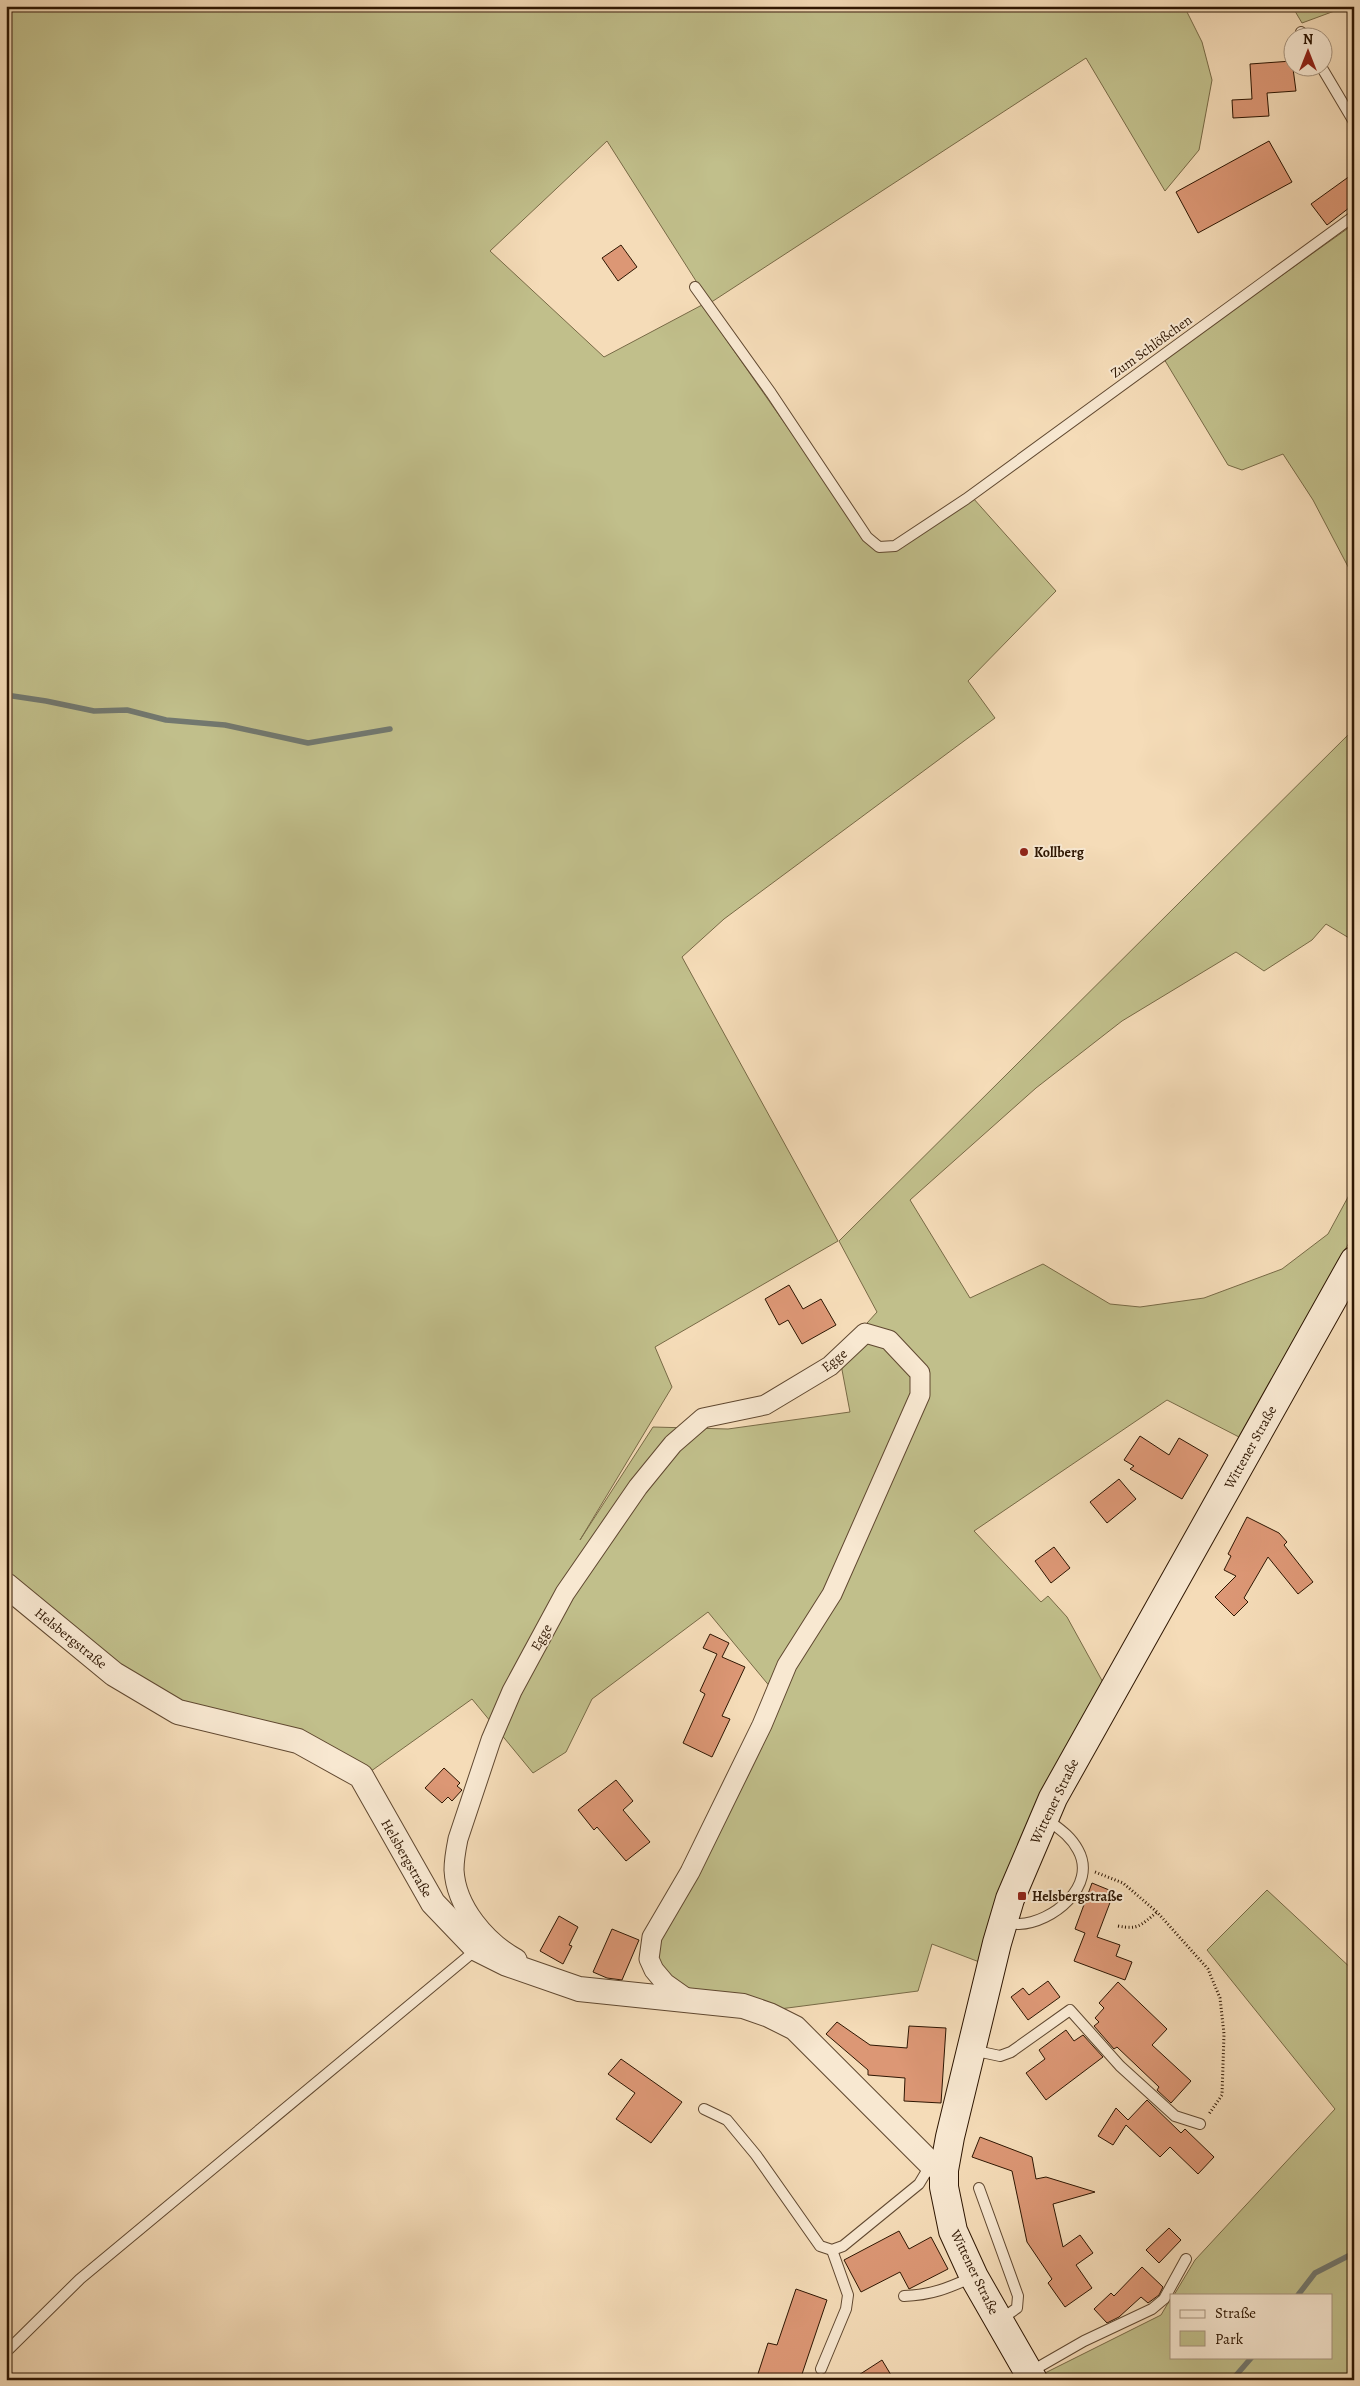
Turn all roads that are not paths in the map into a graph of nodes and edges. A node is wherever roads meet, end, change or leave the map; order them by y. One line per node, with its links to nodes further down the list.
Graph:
1 (1328, 78): 2 (lane)
2 (1354, 122)
3 (1354, 216): 4 (lane, Zum Schlößchen)
4 (696, 287)
5 (1354, 1261): 7 (main road, Wittener Straße)
6 (6, 1585): 9 (street, Helsbergstraße)
7 (1044, 1818): 8 (main road, Wittener Straße); 8 (lane)
8 (1004, 1921): 12 (main road, Wittener Straße)
9 (477, 1949): 10 (street, Helsbergstraße); 22 (lane)
10 (549, 1980): 11 (street, Helsbergstraße); 11 (street, Egge)
11 (691, 2001): 15 (street, Helsbergstraße)
12 (971, 2050): 14 (lane); 15 (main road, Wittener Straße)
13 (704, 2109): 17 (lane)
14 (1200, 2124)
15 (937, 2167): 17 (lane); 19 (main road, Wittener Straße)
16 (979, 2188): 21 (lane)
17 (832, 2250): 23 (lane)
18 (1186, 2259): 24 (lane)
19 (974, 2277): 20 (lane); 21 (main road, Wittener Straße)
20 (904, 2296)
21 (999, 2320): 24 (main road, Wittener Straße)
22 (6, 2352)
23 (821, 2369)
24 (1031, 2376)

